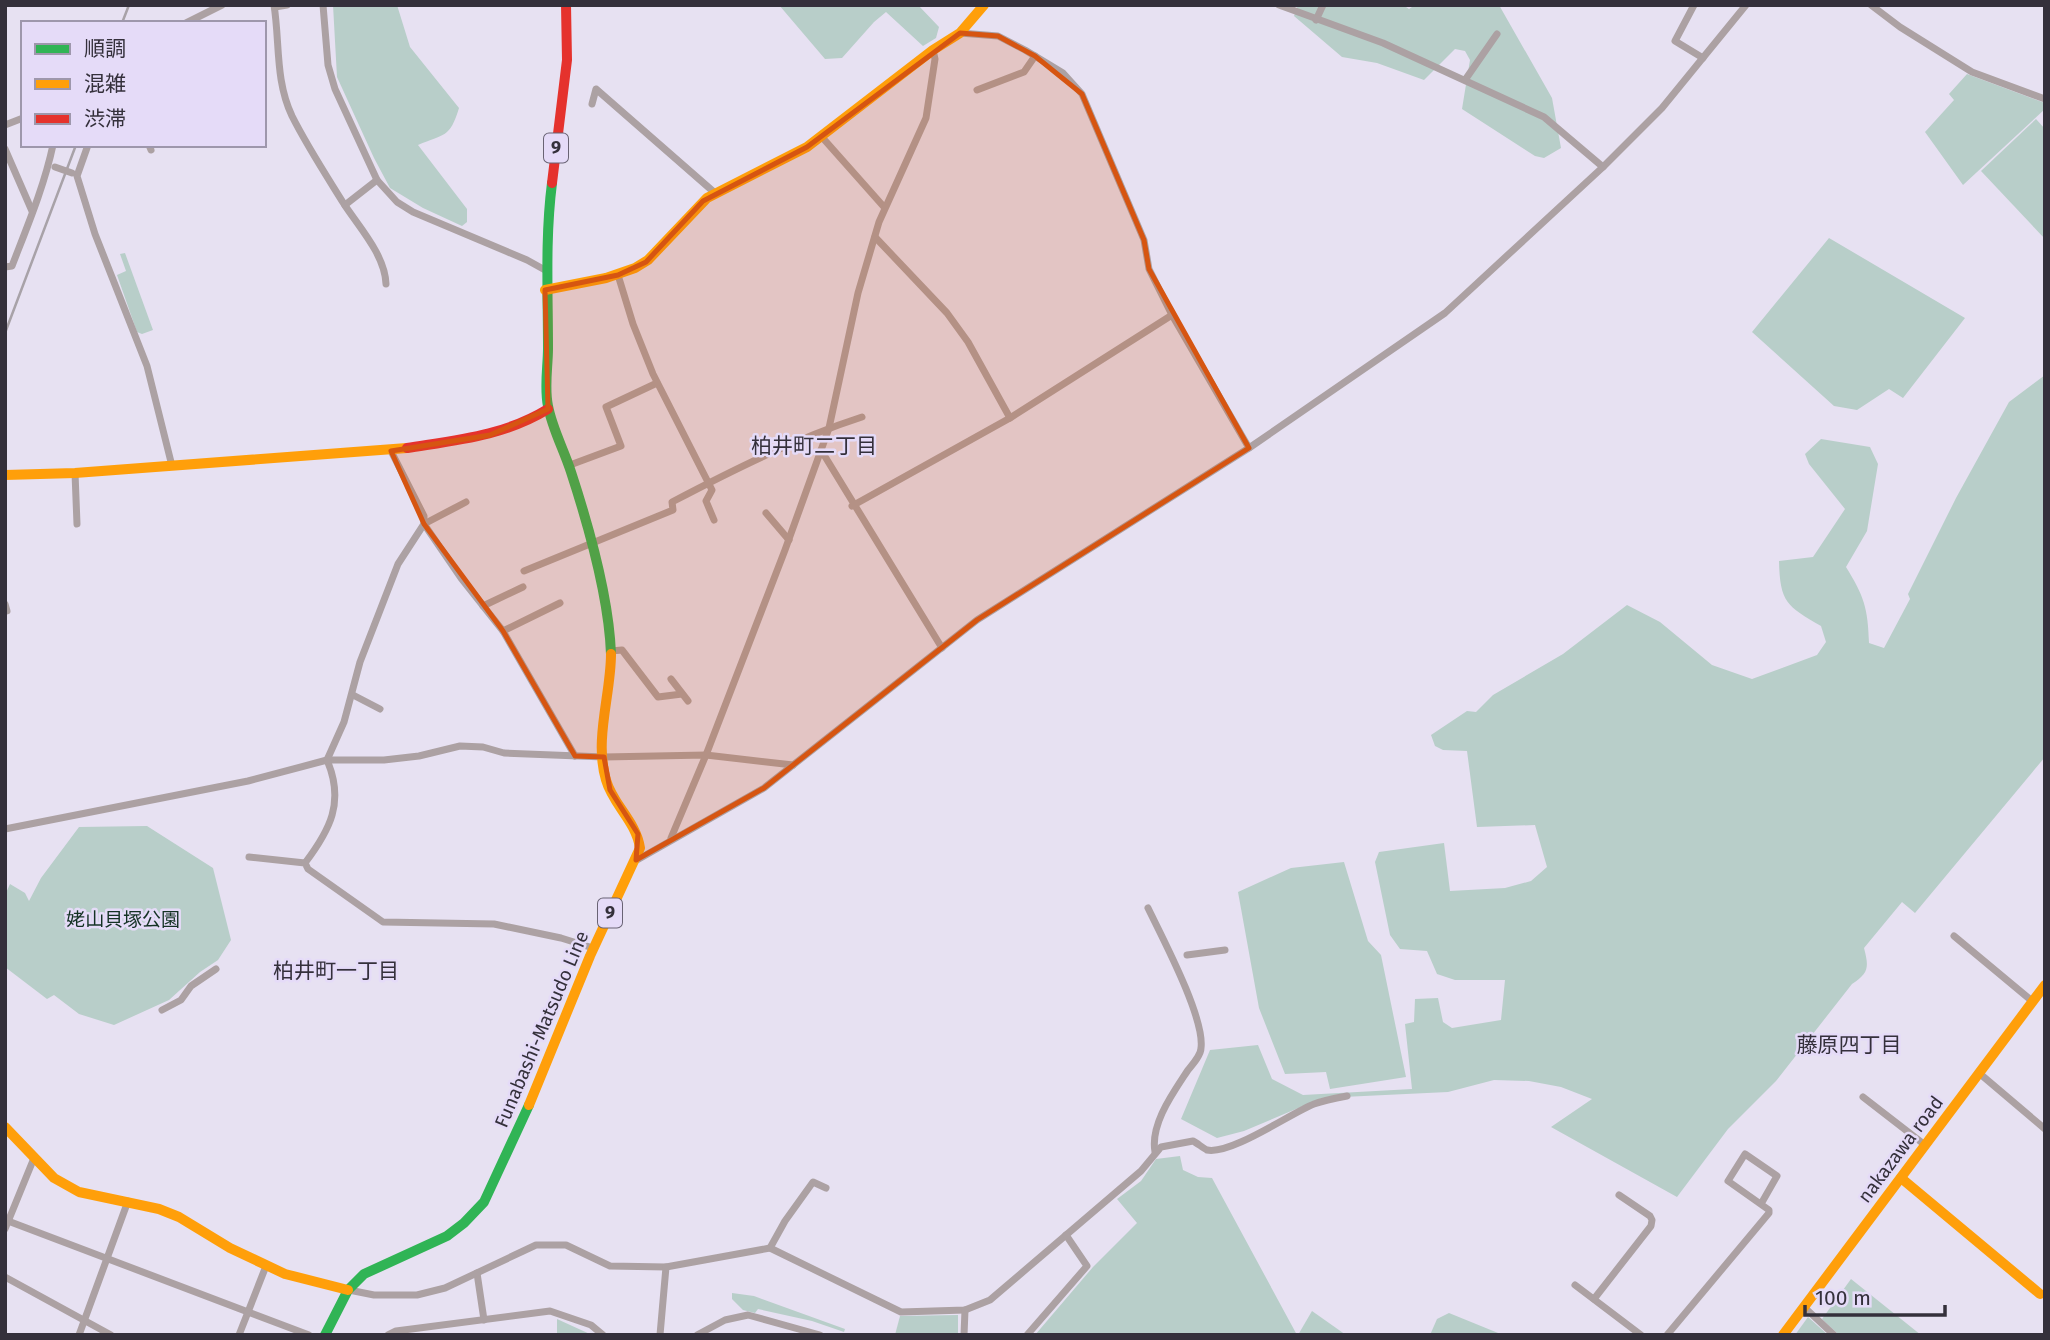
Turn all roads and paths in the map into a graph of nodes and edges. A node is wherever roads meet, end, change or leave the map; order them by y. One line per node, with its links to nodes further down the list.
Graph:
1 (222, 5): 13 (street)
2 (287, 5): 11 (street)
3 (323, 5): 30 (street)
4 (566, 5): 37 (street, 9)
5 (984, 5): 14 (street)
6 (1279, 5): 12 (street)
7 (1323, 5): 12 (street)
8 (1693, 5): 18 (street)
9 (1746, 5): 18 (street)
10 (1871, 5): 21 (street)
11 (274, 6): 32 (street)
12 (1317, 20): 19 (street)
13 (190, 21)
14 (960, 33): 16 (street); 17 (street)
15 (1497, 34): 19 (street)
16 (933, 50): 23 (street); 33 (street)
17 (1035, 56): 20 (street); 41 (street)
18 (1703, 58): 28 (street)
19 (1465, 80): 28 (street)
20 (977, 90)
21 (2045, 99)
22 (592, 104): 31 (street)
23 (821, 136): 31 (street); 33 (street)
24 (53, 147): 27 (street)
25 (87, 147): 29 (street)
26 (5, 149): 34 (street)
27 (52, 166): 29 (street, bridge); 34 (street)
28 (1603, 167): 47 (street)
29 (75, 174): 51 (street)
30 (377, 180): 32 (street); 37 (street)
31 (715, 193): 38 (street)
32 (345, 205): 39 (street)
33 (884, 207): 35 (street)
34 (33, 211): 36 (street)
35 (875, 237): 45 (street); 46 (street)
36 (5, 267)
37 (545, 270): 40 (street, 9)
38 (618, 275): 40 (street); 42 (street)
39 (386, 284)
40 (545, 290): 43 (street, 9)
41 (1172, 315): 45 (street); 47 (street)
42 (657, 383): 50 (street); 54 (street)
43 (548, 409): 49 (street); 50 (street, 9)
44 (862, 417): 46 (street)
45 (1010, 418): 56 (street)
46 (829, 428): 48 (street); 54 (street)
47 (1249, 448): 70 (street)
48 (821, 450): 56 (street); 61 (street)
49 (391, 451): 51 (street); 60 (street)
50 (570, 465): 62 (street, 9)
51 (172, 466): 52 (street)
52 (75, 473): 53 (street); 59 (street)
53 (5, 475)
54 (708, 483): 58 (street); 62 (street)
55 (467, 502): 60 (street)
56 (852, 506): 70 (street)
57 (766, 513): 61 (street)
58 (714, 520)
59 (77, 524)
60 (424, 524): 67 (street); 73 (street)
61 (789, 540): 75 (street)
62 (592, 541): 63 (street); 71 (street, 9)
63 (524, 571)
64 (523, 587): 67 (street)
65 (560, 603): 69 (street)
66 (5, 604): 68 (street)
67 (483, 606): 69 (street)
68 (5, 611)
69 (503, 631): 76 (street)
70 (942, 648): 79 (street)
71 (611, 651): 72 (street); 77 (street, 9)
72 (671, 678)
73 (353, 695): 74 (street); 78 (street)
74 (380, 709)
75 (706, 755): 77 (street); 79 (street); 81 (street)
76 (575, 756): 77 (street); 78 (street)
77 (604, 757): 83 (street, 9)
78 (327, 760): 80 (street); 84 (street)
79 (794, 765): 81 (street)
80 (5, 830)
81 (670, 839): 83 (street)
82 (249, 857): 84 (street)
83 (636, 860): 87 (street, Funabashi-Matsudo Line / 9)
84 (305, 863): 87 (street)
85 (1148, 908): 100 (street)
86 (1954, 936): 92 (street)
87 (593, 948): 116 (street, Funabashi-Matsudo Line / 9)
88 (1225, 950): 89 (street)
89 (1187, 955)
90 (216, 969): 93 (street)
91 (2045, 985): 92 (street, nakazawa road)
92 (2032, 1001): 94 (street, nakazawa road)
93 (162, 1010)
94 (1979, 1073): 98 (street); 99 (street, nakazawa road)
95 (1347, 1096): 100 (street)
96 (1863, 1097): 99 (street)
97 (5, 1127): 101 (street)
98 (2045, 1129)
99 (1925, 1145): 102 (street, nakazawa road)
100 (1155, 1152): 108 (street)
101 (34, 1158): 105 (street); 107 (street)
102 (1901, 1178): 117 (street); 119 (street, nakazawa road)
103 (826, 1188): 109 (street)
104 (1619, 1195): 118 (street)
105 (128, 1201): 110 (street); 111 (street)
106 (1761, 1204): 106 (street); 137 (street)
107 (6, 1223): 110 (street)
108 (1066, 1235): 120 (street); 135 (street)
109 (770, 1248): 112 (street); 120 (street)
110 (106, 1258): 121 (street); 123 (street)
111 (266, 1266): 116 (street); 121 (street)
112 (666, 1267): 113 (street); 131 (street)
113 (477, 1273): 116 (street); 122 (street)
114 (5, 1277): 123 (street)
115 (1575, 1285): 118 (street)
116 (348, 1290): 128 (street, Funabashi-Matsudo Line / 9)
117 (2043, 1296)
118 (1594, 1299): 136 (street)
119 (1804, 1307): 138 (street, nakazawa road); 139 (street)
120 (965, 1310): 134 (street)
121 (248, 1312): 126 (street); 127 (street)
122 (484, 1320): 129 (street); 130 (street)
123 (84, 1321): 124 (street); 125 (street)
124 (79, 1335)
125 (111, 1335)
126 (239, 1335)
127 (309, 1335)
128 (325, 1335)
129 (388, 1335)
130 (603, 1335)
131 (660, 1335)
132 (697, 1335): 133 (street)
133 (820, 1335)
134 (964, 1335)
135 (1027, 1335)
136 (1641, 1335)
137 (1667, 1335)
138 (1783, 1335)
139 (1834, 1335)

